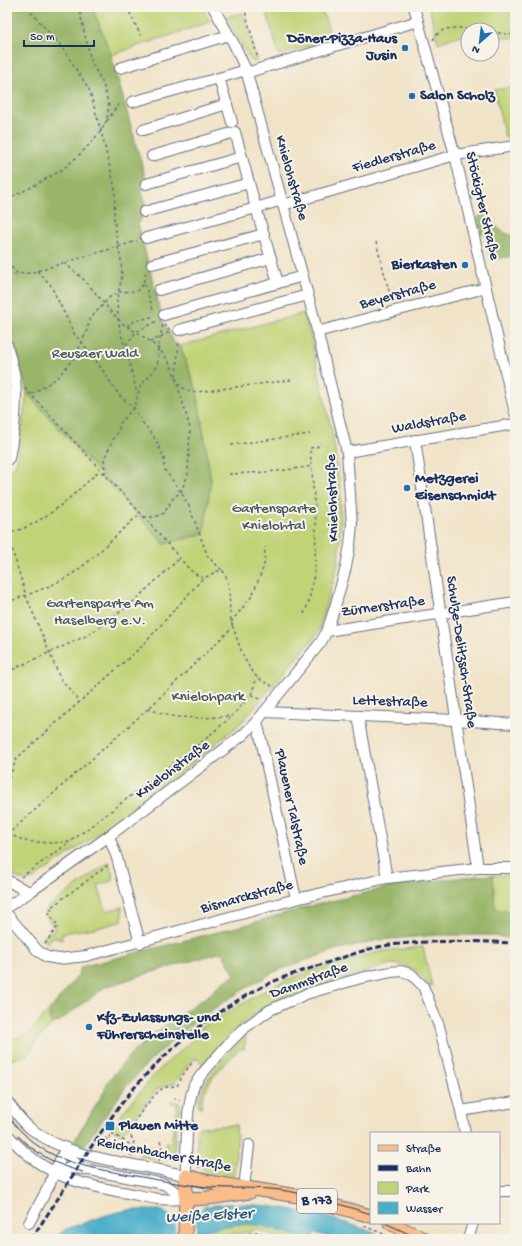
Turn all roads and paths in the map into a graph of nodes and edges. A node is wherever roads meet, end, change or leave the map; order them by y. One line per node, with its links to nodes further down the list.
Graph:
1 (28, 7): 25 (path)
2 (80, 7): 22 (path)
3 (127, 7): 14 (path)
4 (213, 7): 12 (street, Knielohstraße)
5 (238, 7): 8 (path)
6 (244, 7): 17 (path)
7 (414, 7): 9 (street, Stöckigter Straße)
8 (223, 12)
9 (418, 20): 15 (street, Stöckigter Straße); 17 (street)
10 (460, 28): 15 (path)
11 (500, 33): 13 (path)
12 (229, 35): 16 (street); 18 (street, Knielohstraße)
13 (515, 35)
14 (141, 36)
15 (426, 52): 27 (street, Stöckigter Straße)
16 (120, 68)
17 (261, 69): 18 (street)
18 (246, 72): 19 (street); 33 (street, Knielohstraße)
19 (220, 78): 20 (street); 21 (street)
20 (132, 102): 22 (path)
21 (227, 104): 23 (street); 24 (street)
22 (106, 122): 25 (path)
23 (232, 122)
24 (143, 130)
25 (101, 131): 32 (path); 39 (path)
26 (515, 146): 27 (street, Fiedlerstraße)
27 (455, 155): 33 (street, Fiedlerstraße); 50 (street, Stöckigter Straße)
28 (152, 156): 29 (street)
29 (242, 157): 30 (street); 31 (street)
30 (249, 183): 34 (street); 35 (street)
31 (146, 184)
32 (7, 199)
33 (283, 202): 34 (street, Fiedlerstraße); 46 (street, Knielohstraße)
34 (256, 208): 36 (street); 37 (street, Fiedlerstraße)
35 (144, 212)
36 (264, 234): 40 (street); 43 (street)
37 (146, 238): 39 (path)
38 (376, 242): 55 (path)
39 (118, 247): 42 (path); 52 (path)
40 (271, 258): 48 (street); 51 (street)
41 (7, 263): 45 (path)
42 (64, 263): 44 (path); 54 (path)
43 (152, 264): 49 (path)
44 (36, 271): 45 (path); 64 (path)
45 (18, 274): 47 (path)
46 (303, 276): 48 (street); 53 (street, Knielohstraße)
47 (7, 277)
48 (278, 283): 56 (street)
49 (143, 284): 52 (path); 56 (path)
50 (486, 288): 55 (street, Beyerstraße); 74 (street, Stöckigter Straße)
51 (158, 290)
52 (119, 292): 54 (path); 57 (path)
53 (308, 295): 59 (street); 61 (street, Knielohstraße)
54 (104, 304): 57 (path); 64 (path)
55 (395, 311): 61 (street, Beyerstraße)
56 (160, 315): 58 (path); 60 (path)
57 (118, 319): 58 (path); 66 (path)
58 (127, 326): 60 (path)
59 (179, 330): 69 (path)
60 (136, 332): 63 (path); 66 (path)
61 (317, 332): 82 (street, Knielohstraße)
62 (160, 337): 62 (path); 63 (path); 67 (path)
63 (150, 342): 67 (path)
64 (81, 343): 71 (path); 73 (path)
65 (7, 345): 68 (street)
66 (125, 346): 72 (path)
67 (158, 348): 69 (path); 72 (path)
68 (15, 377): 71 (path); 75 (street)
69 (175, 378): 70 (path); 88 (path)
70 (291, 380)
71 (31, 394): 85 (path)
72 (137, 394): 73 (path)
73 (134, 408): 86 (path); 88 (path)
74 (515, 413)
75 (15, 416): 77 (street); 83 (street)
76 (515, 424): 79 (street, Waldstraße)
77 (7, 427)
78 (310, 434): 81 (path)
79 (415, 440): 82 (street, Waldstraße); 100 (street, Schulze-Delitzsch-Straße)
80 (321, 443): 84 (path)
81 (231, 445)
82 (348, 452): 103 (street, Knielohstraße)
83 (7, 460)
84 (312, 466): 87 (path); 99 (path)
85 (100, 470): 86 (path); 91 (path)
86 (105, 474): 89 (path)
87 (229, 474)
88 (181, 492): 90 (path); 94 (path)
89 (140, 514): 90 (path); 96 (path)
90 (144, 517): 93 (path)
91 (7, 533): 96 (path)
92 (265, 547): 101 (path)
93 (180, 558): 95 (path); 104 (path)
94 (222, 571): 95 (path); 101 (path)
95 (204, 578): 108 (path)
96 (26, 596): 97 (path); 104 (path)
97 (7, 602)
98 (515, 602): 100 (street, Zürnerstraße)
99 (304, 614)
100 (440, 614): 103 (street, Zürnerstraße); 113 (street, Schulze-Delitzsch-Straße)
101 (231, 622): 102 (path)
102 (233, 627): 106 (path); 109 (path)
103 (327, 631): 107 (street, Knielohstraße)
104 (50, 653): 105 (path); 108 (path)
105 (7, 672)
106 (257, 677): 107 (path); 111 (path)
107 (281, 692): 110 (street, Knielohstraße)
108 (80, 702): 116 (path)
109 (148, 709): 111 (path); 117 (path)
110 (264, 712): 112 (street, Lettestraße); 114 (street, Knielohstraße)
111 (232, 716): 119 (path)
112 (358, 716): 113 (street, Lettestraße); 123 (street)
113 (456, 720): 115 (street, Lettestraße); 121 (street, Schulze-Delitzsch-Straße)
114 (258, 721): 118 (street, Knielohstraße); 126 (street, Plauener Talstraße)
115 (515, 724)
116 (7, 783)
117 (7, 835): 119 (path)
118 (109, 836): 120 (street); 125 (street, Knielohstraße)
119 (70, 842): 124 (path)
120 (117, 858): 129 (street); 130 (path)
121 (478, 868): 122 (street, Bismarckstraße); 123 (street, Bismarckstraße)
122 (515, 868)
123 (387, 878): 126 (street, Bismarckstraße)
124 (10, 882): 125 (street)
125 (30, 892): 127 (street, Knielohstraße)
126 (296, 899): 129 (street, Bismarckstraße)
127 (7, 907)
128 (7, 914): 130 (street)
129 (140, 943): 130 (street, Bismarckstraße)
130 (38, 952)
131 (195, 1059): 141 (path)
132 (7, 1101): 142 (street, Reichenbacher Straße)
133 (515, 1102): 134 (street)
134 (462, 1111): 135 (street); 148 (street, Dammstraße)
135 (465, 1132)
136 (7, 1134): 147 (street, Reichenbacher Straße)
137 (105, 1138): 138 (path)
138 (108, 1140): 141 (path); 143 (path)
139 (160, 1141): 145 (path)
140 (249, 1145): 150 (street)
141 (133, 1146): 144 (path)
142 (66, 1148): 146 (street); 147 (street); 148 (street, Reichenbacher Straße)
143 (105, 1152)
144 (130, 1156)
145 (159, 1160)
146 (84, 1169): 147 (street); 149 (street)
147 (54, 1172): 154 (street, Reichenbacher Straße); 156 (street)
148 (186, 1176): 149 (street); 150 (main road, Reichenbacher Straße / B 173); 154 (main road)
149 (164, 1184): 154 (street)
150 (244, 1188): 151 (main road, Reichenbacher Straße / B 173)
151 (261, 1191): 154 (main road, Reichenbacher Straße / B 173); 155 (main road, Reichenbacher Straße / B 173)
152 (500, 1191): 153 (street)
153 (515, 1191)
154 (186, 1202): 160 (main road)
155 (370, 1216)
156 (29, 1223)
157 (358, 1224): 163 (path)
158 (392, 1224): 164 (main road)
159 (473, 1224): 165 (street)
160 (185, 1239)
161 (220, 1239): 162 (path)
162 (280, 1239)
163 (396, 1239)
164 (424, 1239)
165 (468, 1239)

